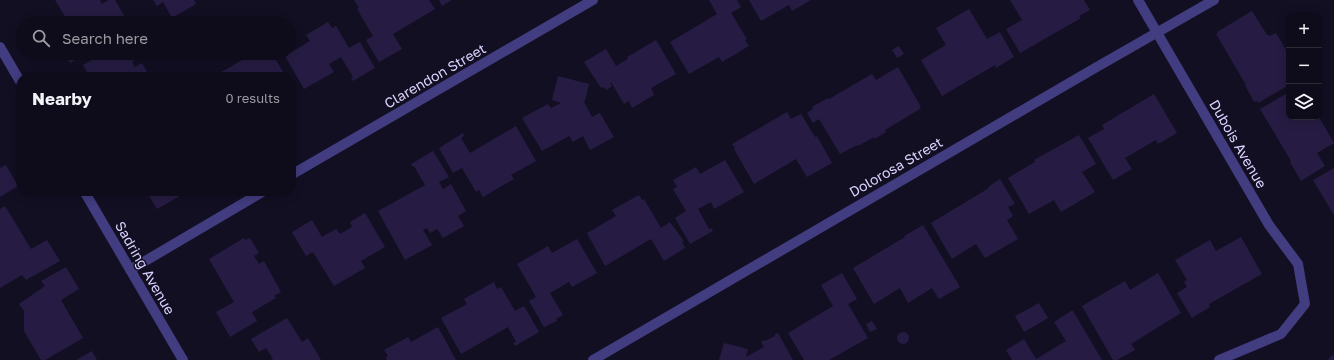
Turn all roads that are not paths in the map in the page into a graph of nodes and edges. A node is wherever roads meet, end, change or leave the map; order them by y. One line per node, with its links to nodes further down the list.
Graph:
1 (592, 0): 7 (street, Clarendon Street)
2 (1138, 0): 4 (street, Dubois Avenue)
3 (1214, 0): 4 (street, Dolorosa Street)
4 (1158, 33): 12 (street, Dolorosa Street); 13 (street, Dubois Avenue)
5 (0, 47): 6 (street)
6 (16, 74)
7 (296, 172)
8 (87, 196): 10 (street, Sadring Avenue)
9 (256, 196): 10 (street)
10 (130, 270): 11 (street, Sadring Avenue)
11 (183, 360)
12 (593, 360)
13 (1219, 360)

